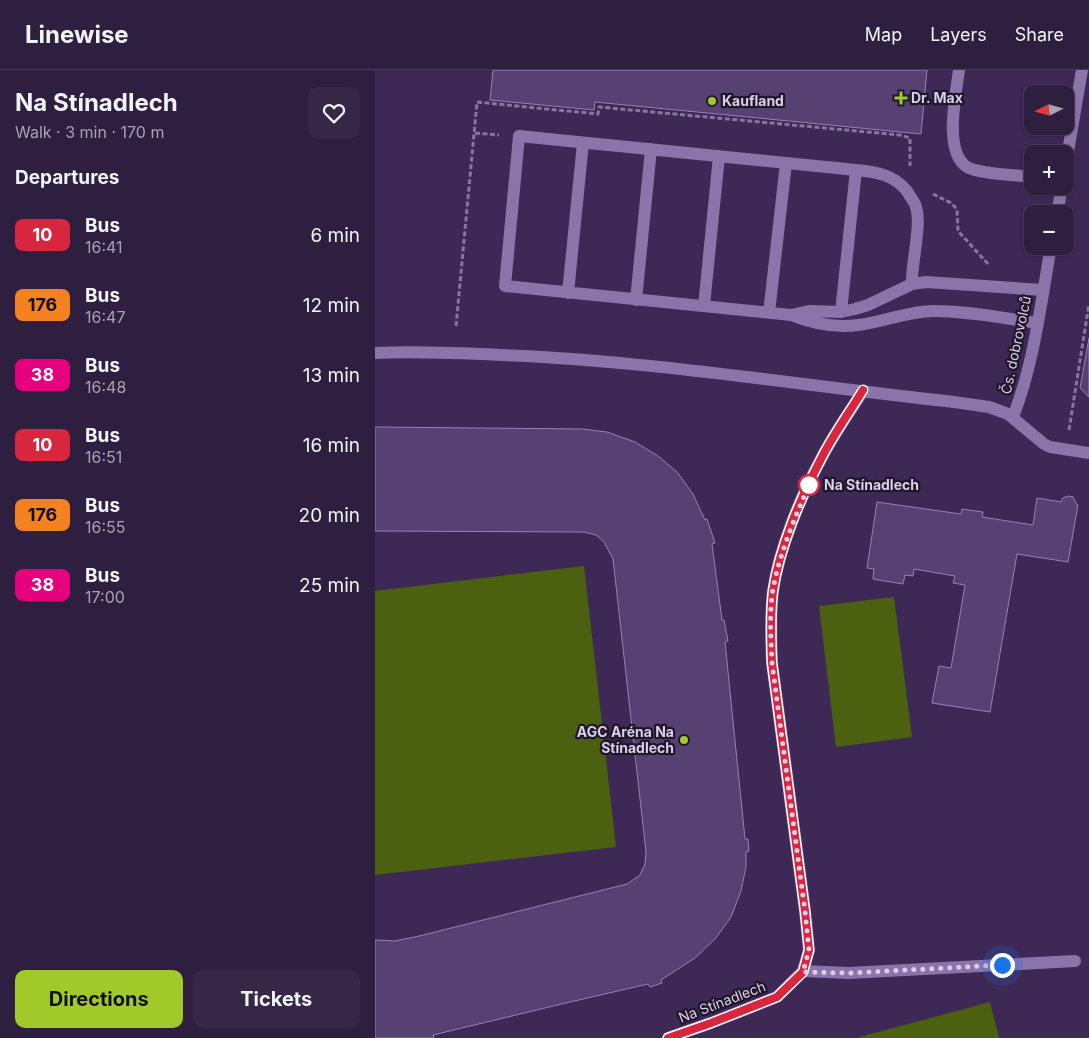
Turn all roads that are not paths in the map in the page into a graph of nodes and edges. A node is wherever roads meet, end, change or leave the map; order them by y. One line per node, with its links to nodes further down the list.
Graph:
1 (959, 70): 9 (street)
2 (1083, 70): 4 (street)
3 (583, 143): 5 (street); 13 (street); 13 (street)
4 (1069, 145)
5 (651, 149): 6 (street); 14 (street)
6 (719, 156): 7 (street); 15 (street)
7 (786, 163): 8 (street); 17 (street)
8 (856, 170): 11 (street); 16 (street)
9 (1024, 176)
10 (1049, 255): 12 (street, Čs. dobrovolců)
11 (912, 284): 12 (street); 16 (street)
12 (1043, 290): 19 (street, Čs. dobrovolců)
13 (568, 293): 14 (street)
14 (636, 300): 15 (street)
15 (704, 306): 17 (street)
16 (841, 312): 18 (street)
17 (769, 313): 18 (street)
18 (791, 315): 19 (street)
19 (1037, 323): 22 (street, Čs. dobrovolců)
20 (375, 353): 21 (street)
21 (863, 390): 22 (street); 25 (street)
22 (1013, 417): 23 (street)
23 (1089, 453)
24 (1075, 961): 25 (street)
25 (803, 972): 26 (street, Na Stínadlech)
26 (668, 1038)

